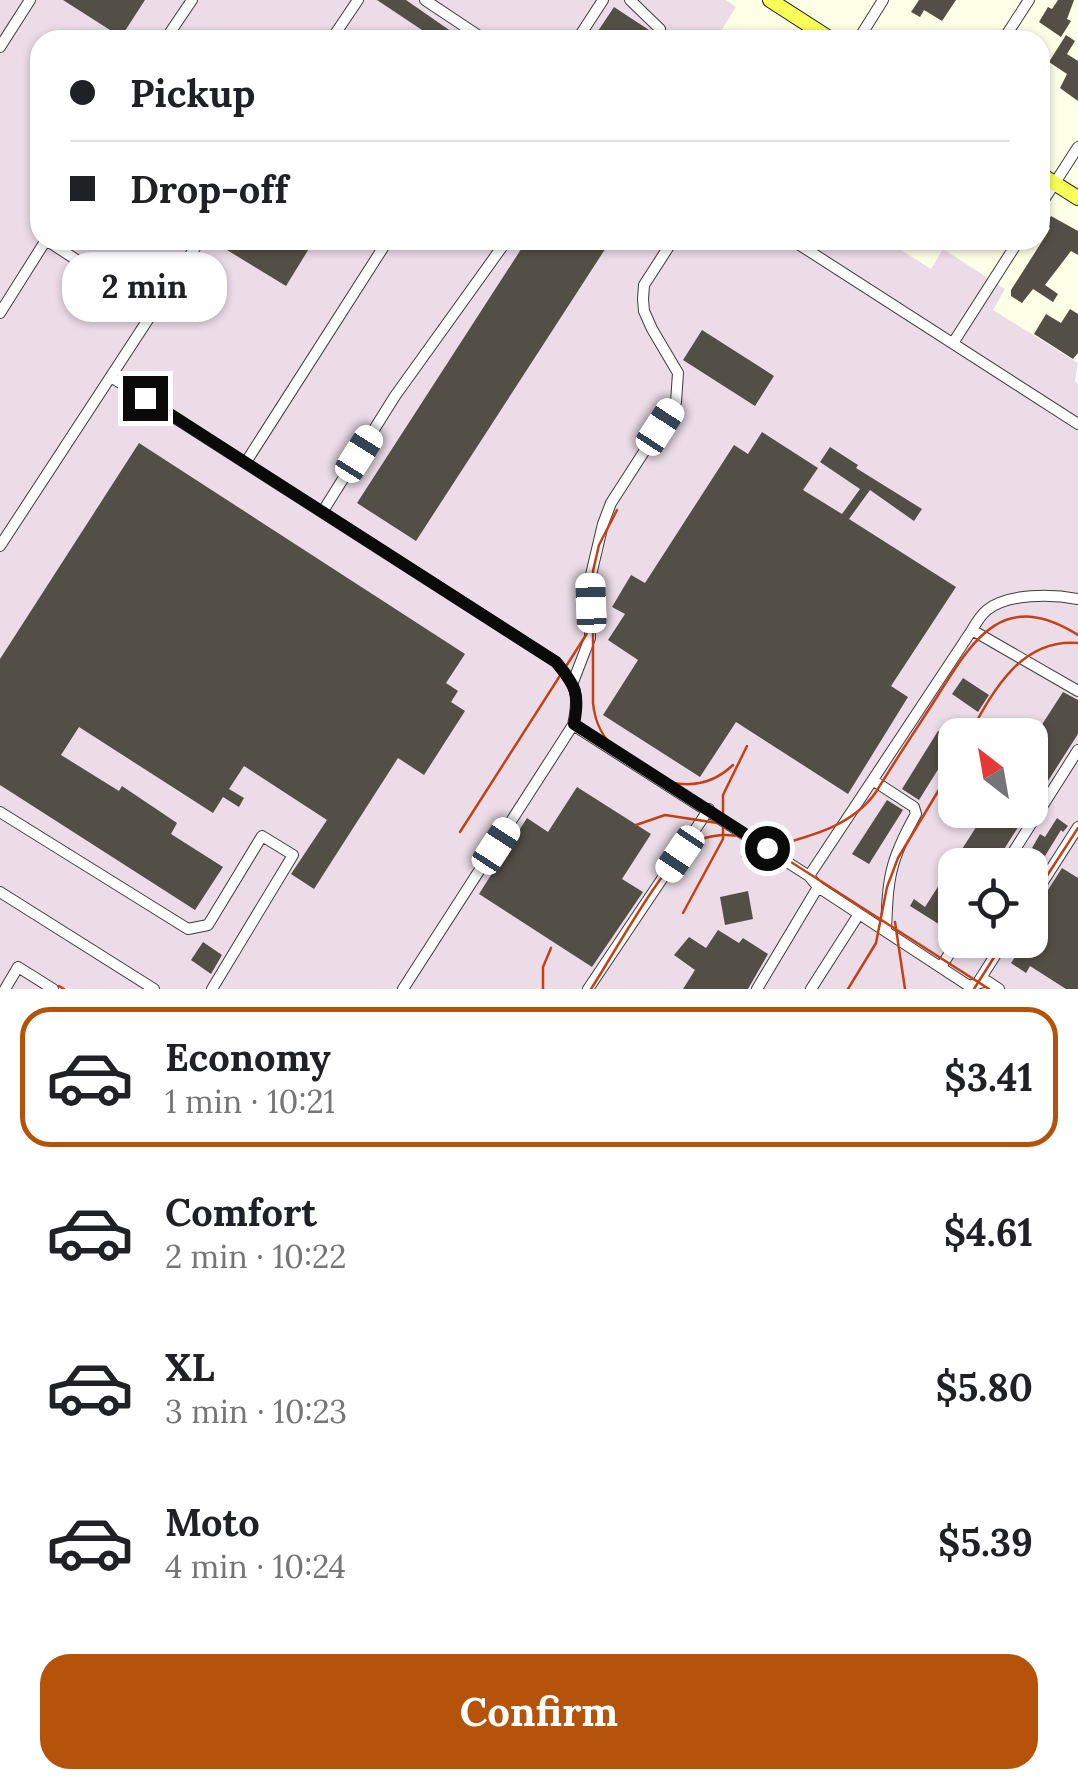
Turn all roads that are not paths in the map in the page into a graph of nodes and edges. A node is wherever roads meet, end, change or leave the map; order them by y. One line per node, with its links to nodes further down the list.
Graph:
1 (30, 0): 18 (street)
2 (192, 0): 10 (street)
3 (358, 0): 11 (street)
4 (425, 0): 12 (street)
5 (603, 0): 13 (street)
6 (630, 0): 14 (street)
7 (770, 0): 15 (main road)
8 (884, 0): 16 (street)
9 (1029, 0): 17 (street)
10 (172, 30)
11 (338, 30)
12 (470, 30)
13 (584, 30)
14 (659, 30)
15 (816, 30)
16 (864, 30)
17 (1010, 30)
18 (0, 47)
19 (1078, 147): 21 (street)
20 (1050, 180): 21 (main road)
21 (1055, 183): 22 (street); 23 (main road)
22 (1050, 191)
23 (1078, 198)
24 (40, 250): 33 (street)
25 (61, 250): 32 (street)
26 (194, 250): 32 (street)
27 (382, 250): 37 (street)
28 (499, 250): 38 (street)
29 (667, 250): 42 (street)
30 (808, 250): 34 (street)
31 (1013, 250): 34 (street)
32 (154, 311): 35 (street)
33 (0, 312)
34 (953, 343): 36 (street)
35 (111, 377): 37 (street); 39 (street)
36 (1078, 424)
37 (246, 462): 38 (street)
38 (323, 511): 42 (street)
39 (0, 546)
40 (1078, 599): 41 (street)
41 (972, 630): 43 (street); 46 (street)
42 (573, 682): 44 (street)
43 (1078, 692)
44 (574, 724): 47 (street); 65 (street)
45 (1078, 750): 50 (street)
46 (874, 781): 52 (street); 56 (street)
47 (709, 810): 52 (street); 66 (street)
48 (0, 812): 64 (street)
49 (1078, 827): 51 (street)
50 (1016, 848)
51 (1048, 874)
52 (809, 876): 53 (street)
53 (818, 887): 55 (street); 67 (street)
54 (0, 892): 63 (street)
55 (859, 914): 56 (street); 68 (street)
56 (886, 931): 59 (street)
57 (946, 958): 59 (street)
58 (993, 958): 60 (street)
59 (940, 967): 60 (street)
60 (975, 986): 69 (street)
61 (4, 989): 62 (street)
62 (53, 989)
63 (154, 989)
64 (212, 989)
65 (404, 989)
66 (588, 989)
67 (758, 989)
68 (810, 989)
69 (1000, 989)

